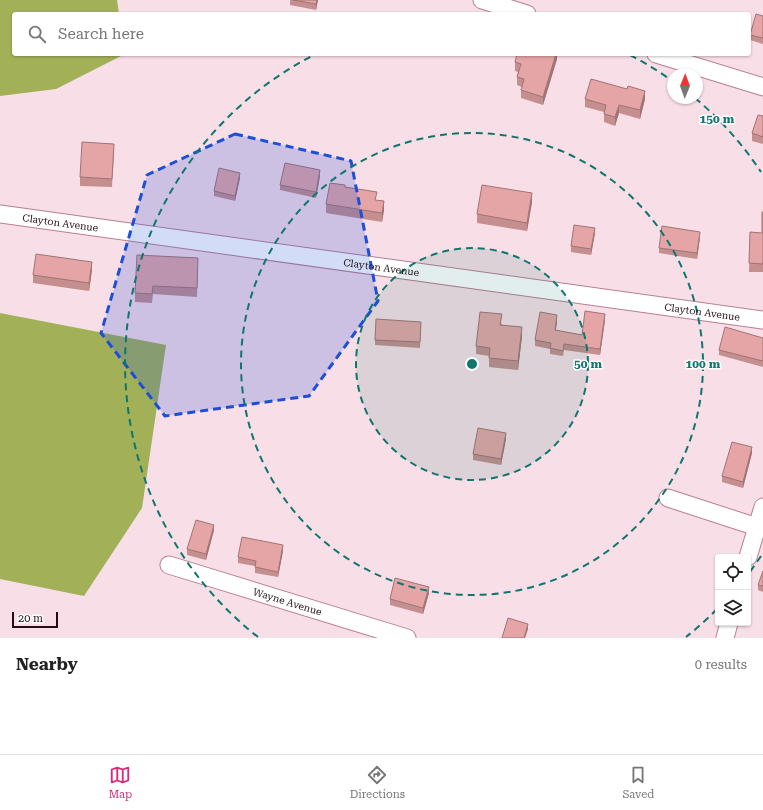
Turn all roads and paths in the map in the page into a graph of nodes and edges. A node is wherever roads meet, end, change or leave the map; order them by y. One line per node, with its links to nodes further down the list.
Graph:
1 (482, 0): 2 (street)
2 (521, 12)
3 (662, 56): 4 (street)
4 (763, 87)
5 (0, 214): 6 (street, Clayton Avenue)
6 (763, 320)
7 (668, 498): 9 (street)
8 (763, 508): 9 (street)
9 (760, 528): 10 (street)
10 (749, 554)
11 (169, 565): 12 (street, Wayne Avenue)
12 (407, 638)

